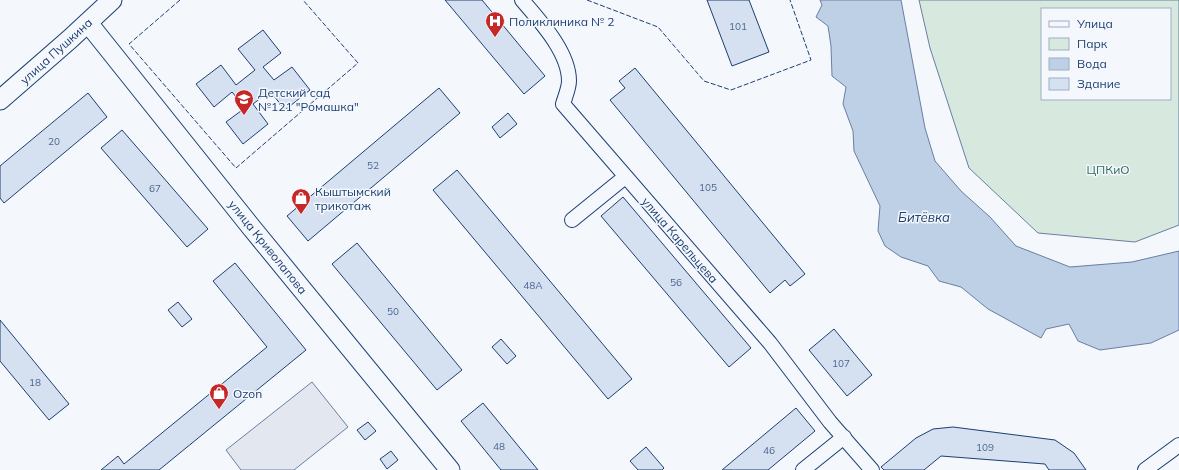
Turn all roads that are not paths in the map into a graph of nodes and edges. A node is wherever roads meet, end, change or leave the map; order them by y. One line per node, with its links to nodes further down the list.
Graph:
1 (112, 0): 3 (street, улица Пушкина)
2 (522, 0): 5 (street, улица Карельцева)
3 (88, 23): 4 (street, улица Пушкина); 9 (street, улица Криволапова)
4 (0, 100)
5 (625, 178): 6 (street); 7 (street, улица Карельцева)
6 (572, 220)
7 (844, 437): 10 (street); 11 (street, улица Карельцева)
8 (1179, 445): 12 (street)
9 (450, 470)
10 (803, 470)
11 (872, 470)
12 (1145, 470)

